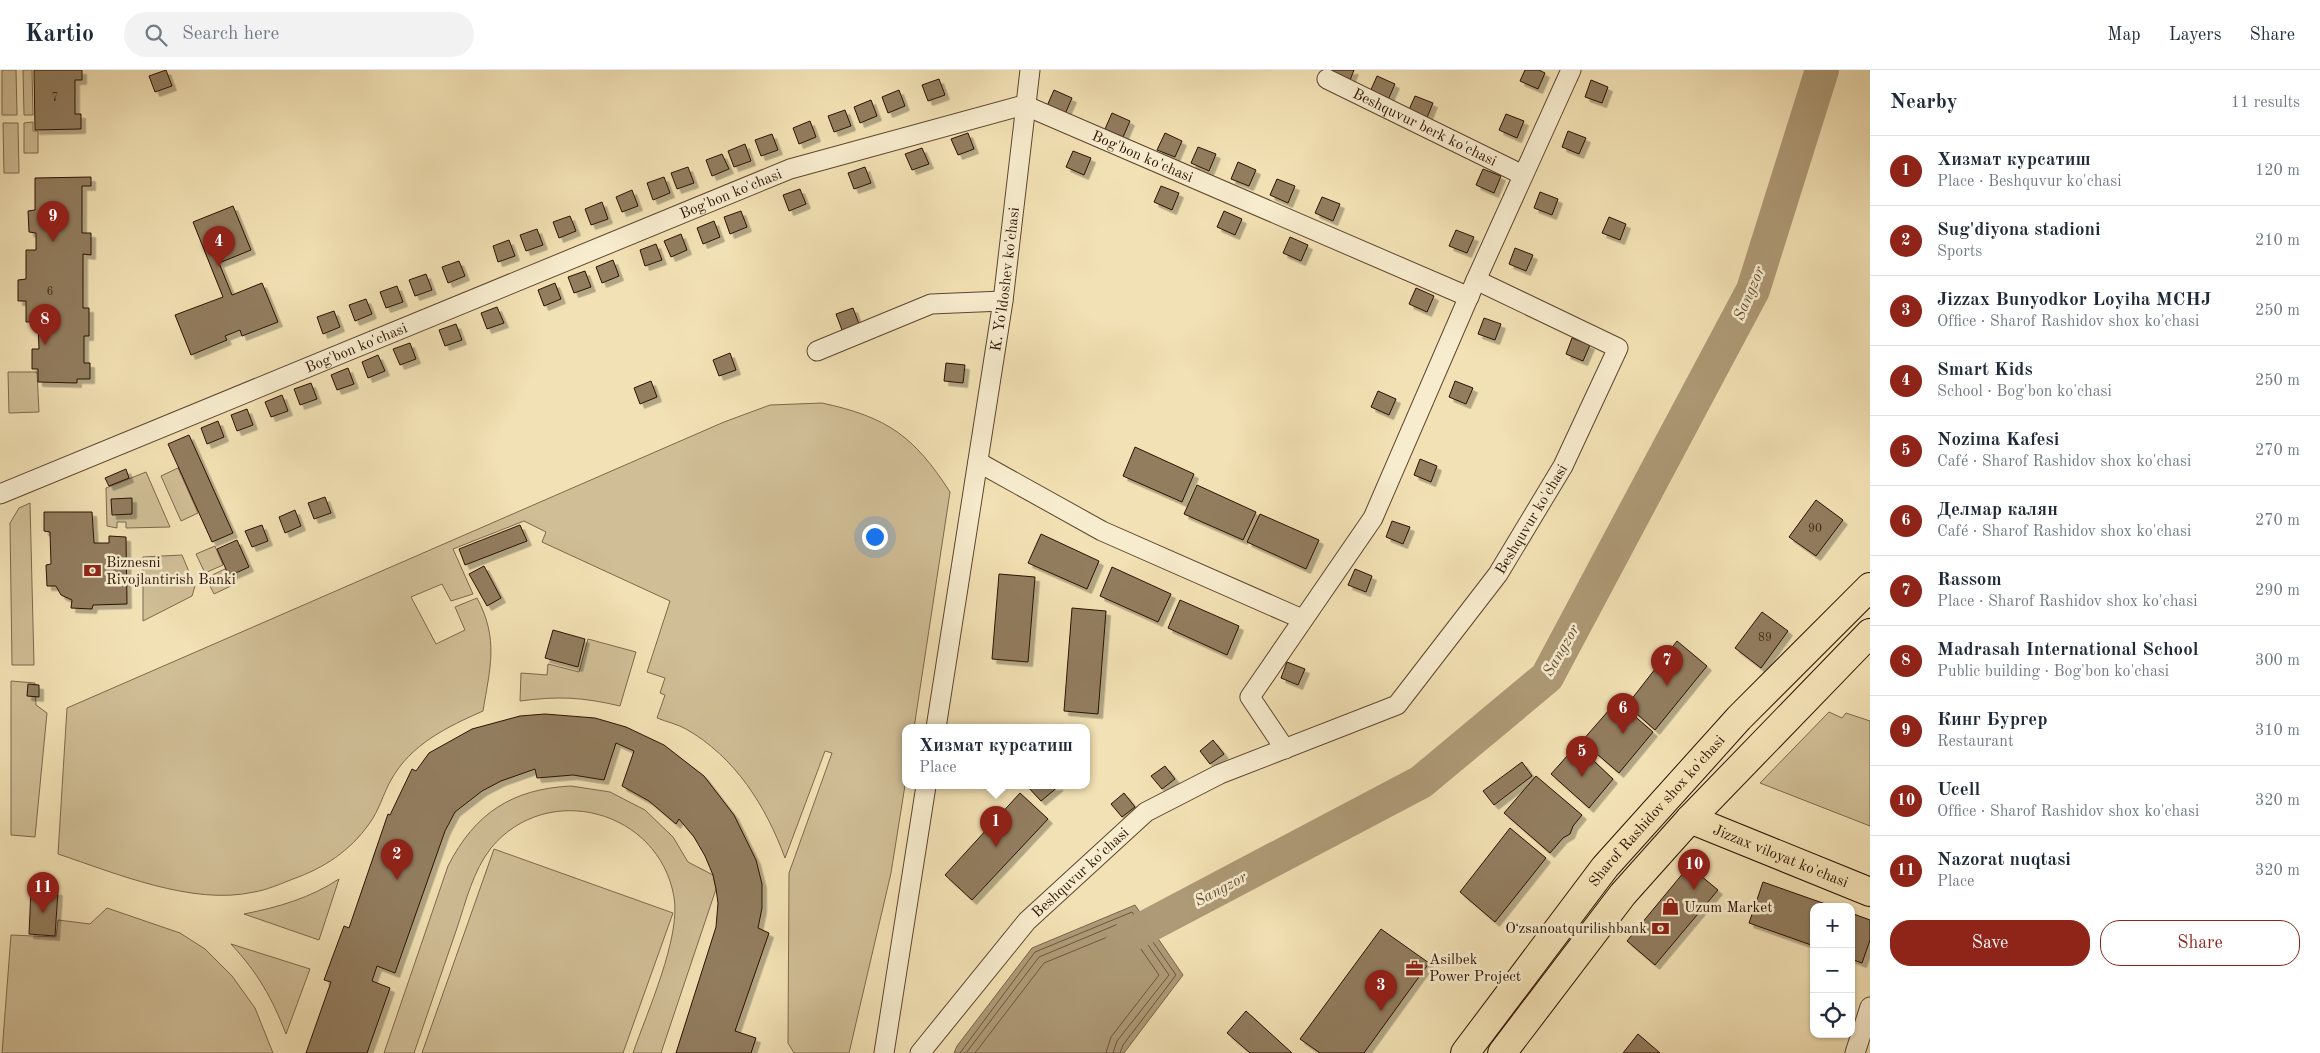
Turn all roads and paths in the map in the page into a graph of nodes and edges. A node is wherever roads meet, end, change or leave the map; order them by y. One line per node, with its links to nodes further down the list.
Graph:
1 (1030, 70): 4 (street, K. Yo'ldoshev ko'chasi)
2 (1571, 70): 5 (street)
3 (1327, 79): 5 (street, Beshquvur berk ko'chasi)
4 (1024, 106): 6 (street, Bog'bon ko'chasi); 7 (street, K. Yo'ldoshev ko'chasi); 10 (street, Bog'bon ko'chasi)
5 (1523, 175): 6 (street)
6 (1473, 289): 12 (street); 15 (street, Beshquvur ko'chasi)
7 (1003, 301): 8 (street); 9 (street, K. Yo'ldoshev ko'chasi)
8 (817, 351)
9 (978, 462): 12 (street); 14 (street, K. Yo'ldoshev ko'chasi)
10 (0, 494)
11 (1870, 587): 19 (main road, Sharof Rashidov shox ko'chasi)
12 (1302, 619): 15 (street)
13 (1870, 633): 17 (main road, Sharof Rashidov shox ko'chasi)
14 (937, 724)
15 (1285, 749): 23 (street, Beshquvur ko'chasi)
16 (926, 789): 22 (street)
17 (1690, 818): 18 (main road, Jizzax viloyat ko'chasi); 20 (main road, Sharof Rashidov shox ko'chasi)
18 (1870, 892)
19 (1534, 959): 20 (main road); 24 (main road, Sharof Rashidov shox ko'chasi)
20 (1559, 978): 25 (main road, Sharof Rashidov shox ko'chasi)
21 (1870, 1007): 26 (street)
22 (884, 1053)
23 (920, 1053)
24 (1465, 1053)
25 (1502, 1053)
26 (1855, 1053)

